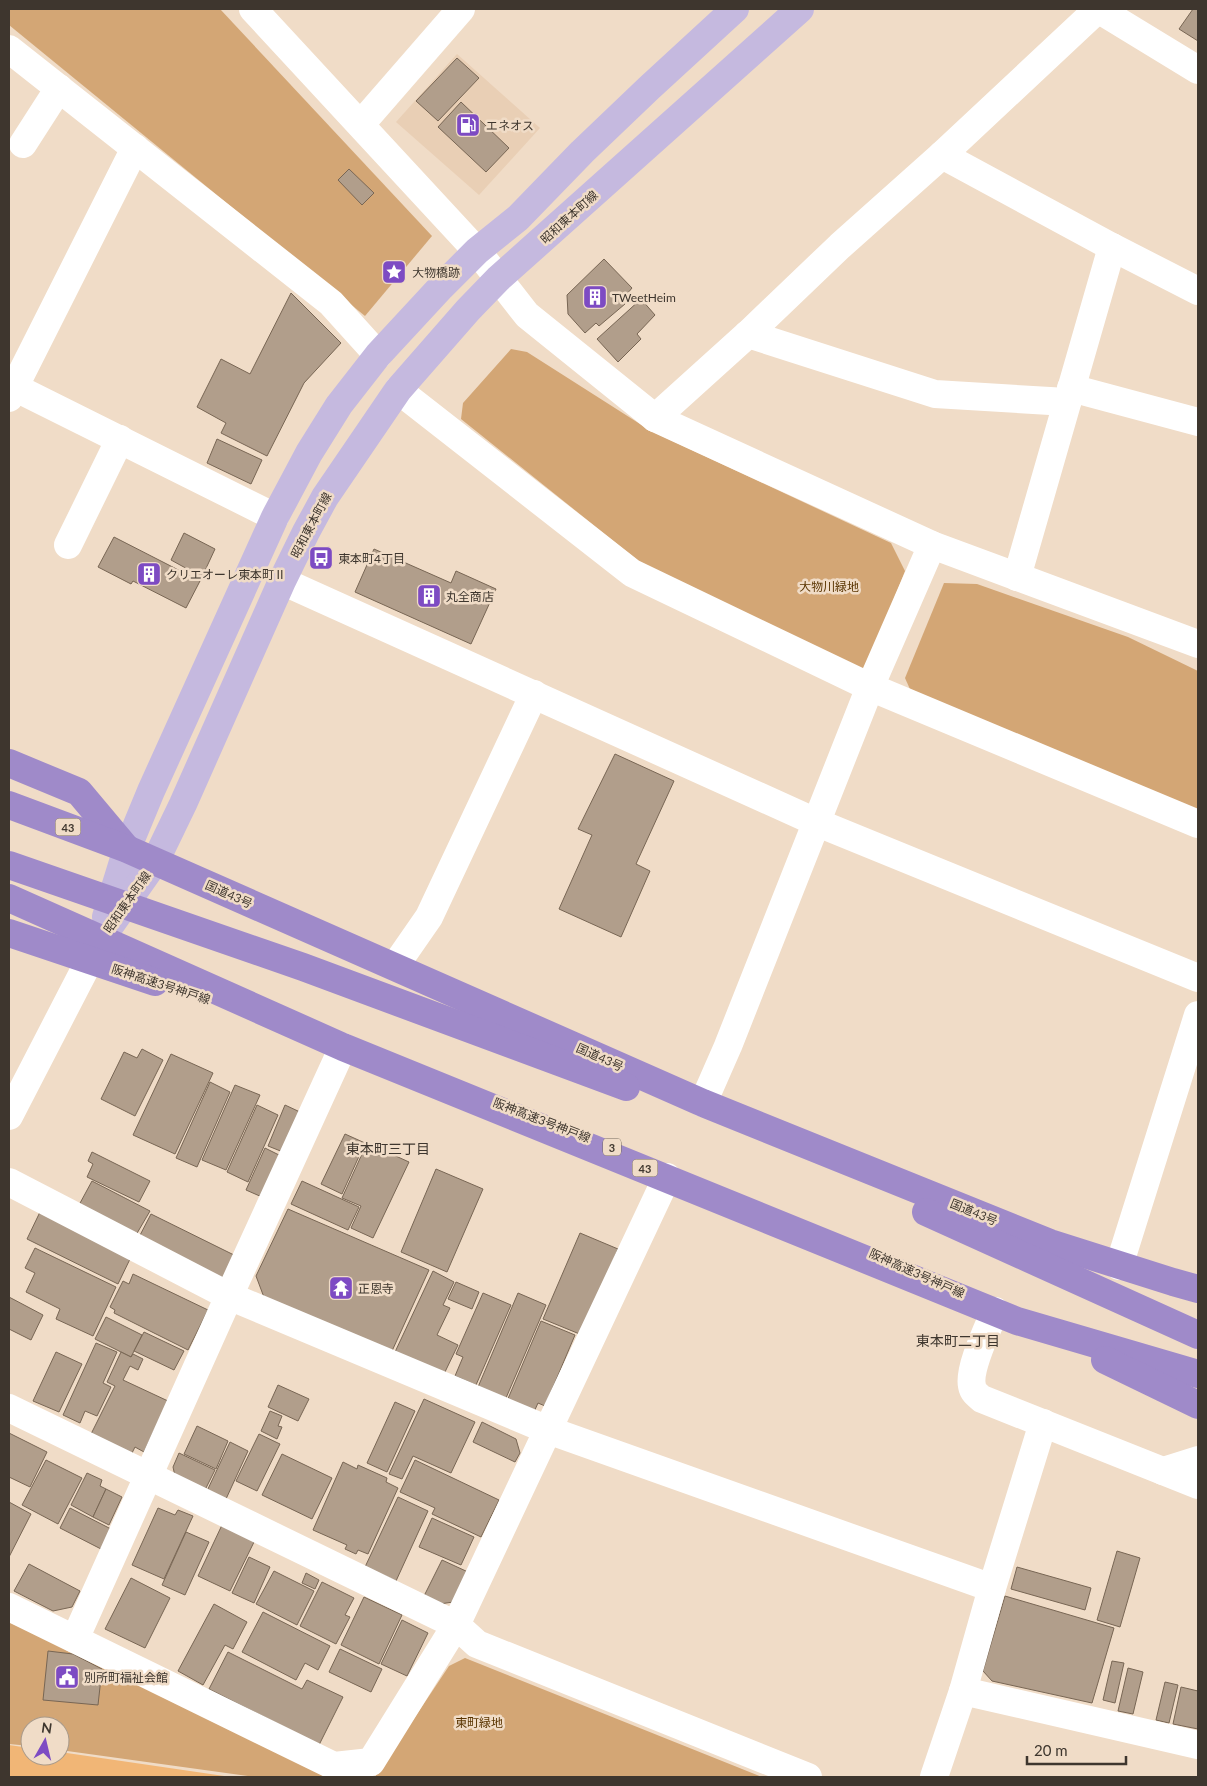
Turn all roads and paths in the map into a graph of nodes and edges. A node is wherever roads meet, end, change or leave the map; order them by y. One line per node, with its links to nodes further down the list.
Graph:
1 (253, 9): 9 (street)
2 (461, 9): 9 (street)
3 (735, 9): 14 (main road, 昭和東本町線)
4 (800, 9): 15 (main road, 昭和東本町線)
5 (1098, 9): 7 (street); 12 (street)
6 (9, 48): 8 (street)
7 (1198, 70)
8 (59, 88): 10 (street); 11 (street)
9 (361, 124): 14 (street)
10 (22, 144)
11 (135, 148): 18 (street); 20 (street)
12 (942, 154): 13 (street); 17 (street)
13 (1112, 247): 16 (street); 21 (street)
14 (477, 251): 15 (street); 18 (main road, 昭和東本町線)
15 (498, 279): 19 (main road, 昭和東本町線); 22 (street)
16 (1198, 291)
17 (748, 334): 21 (street); 22 (street)
18 (378, 355): 25 (main road, 昭和東本町線)
19 (398, 390): 29 (main road, 昭和東本町線); 31 (street)
20 (12, 392): 24 (street)
21 (1069, 395): 23 (street); 28 (street)
22 (654, 418): 27 (street)
23 (1198, 422)
24 (120, 439): 25 (street); 26 (street)
25 (275, 518): 37 (main road, 昭和東本町線)
26 (68, 545)
27 (932, 545): 28 (street); 31 (street)
28 (1017, 577): 30 (street)
29 (282, 581): 32 (street); 38 (main road, 昭和東本町線)
30 (1198, 644)
31 (870, 688): 35 (street); 36 (street)
32 (534, 694): 35 (street); 43 (street)
33 (9, 763): 37 (highway)
34 (9, 805): 37 (highway, 国道43号 / 43)
35 (818, 823): 44 (street); 47 (street)
36 (1198, 824)
37 (127, 849): 38 (highway, 国道43号 / 43); 42 (main road, 昭和東本町線)
38 (155, 862): 42 (main road, 昭和東本町線); 43 (highway, 国道43号 / 43)
39 (9, 865): 55 (highway)
40 (15, 902): 42 (highway, 43)
41 (9, 933): 58 (highway, 阪神高速3号神戸線 / 3)
42 (100, 940): 46 (highway, 43); 48 (street)
43 (395, 966): 47 (highway, 国道43号 / 43)
44 (1198, 978)
45 (1198, 1015): 51 (street)
46 (343, 1047): 49 (highway, 43); 53 (street)
47 (703, 1102): 51 (highway, 国道43号 / 43)
48 (9, 1116)
49 (667, 1177): 54 (highway, 43); 61 (street)
50 (9, 1182): 53 (street)
51 (1119, 1266): 52 (highway, 国道43号 / 43)
52 (1198, 1289)
53 (228, 1296): 61 (street); 64 (street)
54 (995, 1311): 56 (highway, 43); 60 (street)
55 (1198, 1335)
56 (1096, 1344): 57 (highway, 43); 58 (highway)
57 (1198, 1374)
58 (1198, 1406)
59 (9, 1408): 64 (street)
60 (1044, 1423): 63 (street); 66 (street)
61 (548, 1430): 66 (street); 68 (street)
62 (1198, 1460): 63 (street)
63 (1163, 1471): 65 (street)
64 (148, 1477): 68 (street); 69 (street)
65 (1198, 1485)
66 (992, 1588): 70 (street)
67 (9, 1607): 69 (street)
68 (456, 1624): 69 (street); 72 (street)
69 (75, 1639)
70 (963, 1691): 71 (street); 73 (street)
71 (1198, 1745)
72 (808, 1777)
73 (934, 1777)

